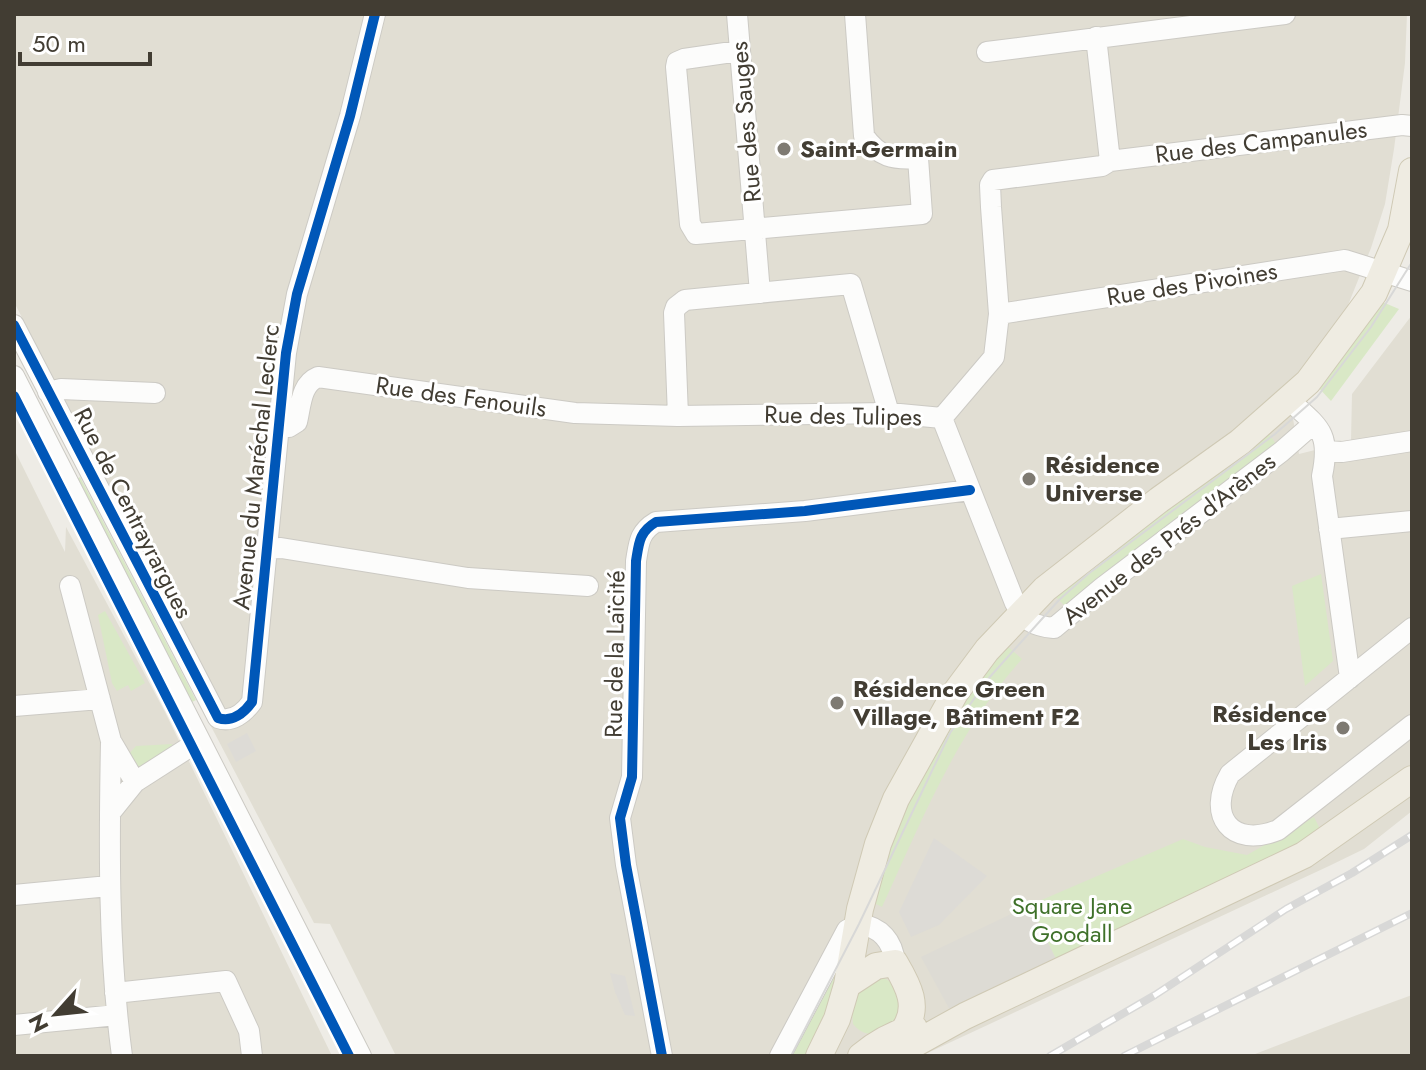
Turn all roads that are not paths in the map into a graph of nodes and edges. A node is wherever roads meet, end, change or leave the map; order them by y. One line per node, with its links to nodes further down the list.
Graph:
1 (375, 14): 27 (street, Avenue du Maréchal Leclerc)
2 (737, 14): 8 (street, Rue des Sauges)
3 (855, 14): 13 (street, Rue des Sauges)
4 (1285, 14): 5 (street)
5 (1231, 18): 6 (street)
6 (1167, 21): 7 (street)
7 (1096, 37): 9 (street); 11 (street)
8 (739, 51): 13 (street, Rue des Sauges); 13 (street)
9 (987, 52)
10 (1412, 126): 11 (street, Rue des Campanules)
11 (1110, 161): 17 (street, Rue des Campanules)
12 (1412, 171): 14 (main road, Avenue des Prés d'Arènes)
13 (755, 230): 16 (street, Rue des Sauges)
14 (1383, 272): 15 (street, Rue des Pivoines); 17 (street, Rue des Pivoines); 22 (main road, Avenue des Prés d'Arènes)
15 (1412, 281)
16 (760, 293): 23 (street); 24 (street)
17 (999, 314): 25 (street, Rue des Campanules)
18 (14, 325): 20 (street, Rue de Centrayrargues)
19 (14, 376): 44 (street)
20 (48, 392): 21 (street); 41 (street, Rue de Centrayrargues)
21 (155, 393)
22 (1289, 400): 26 (street); 36 (main road, Avenue des Prés d'Arènes)
23 (889, 413): 24 (street, Rue des Tulipes); 25 (street, Rue des Tulipes)
24 (678, 416): 27 (street, Rue des Fenouils)
25 (942, 418): 30 (street, Rue des Tulipes)
26 (1313, 424): 29 (street); 36 (street, Avenue des Prés d'Arènes)
27 (279, 427): 33 (street, Avenue du Maréchal Leclerc)
28 (1412, 441): 29 (street)
29 (1327, 451): 32 (street)
30 (970, 490): 36 (street, Rue des Tulipes); 63 (street, Rue de la Laïcité)
31 (1412, 521): 32 (street)
32 (1329, 529): 38 (street)
33 (265, 549): 35 (street); 41 (street, Avenue du Maréchal Leclerc)
34 (70, 586): 39 (street)
35 (588, 586)
36 (1021, 613): 50 (main road, Avenue des Prés d'Arènes)
37 (1412, 628): 38 (street)
38 (1350, 678): 42 (street)
39 (100, 699): 40 (street); 43 (street)
40 (14, 706)
41 (218, 718)
42 (1412, 725)
43 (111, 741): 46 (street); 47 (street)
44 (199, 741): 46 (street); 62 (street)
45 (1412, 779): 55 (main road)
46 (135, 782): 47 (street)
47 (110, 813): 48 (street)
48 (109, 886): 49 (street); 53 (street)
49 (14, 895)
50 (859, 924): 51 (street); 52 (main road, Avenue des Prés d'Arènes); 64 (street)
51 (895, 963): 52 (main road); 58 (main road)
52 (847, 985): 56 (main road, Avenue des Prés d'Arènes)
53 (115, 993): 54 (street); 61 (street)
54 (117, 1015): 57 (street); 60 (street)
55 (965, 1016): 58 (main road); 59 (main road)
56 (837, 1019): 59 (main road); 65 (main road, Avenue des Prés d'Arènes)
57 (14, 1025)
58 (903, 1031): 59 (main road)
59 (876, 1053)
60 (122, 1056)
61 (252, 1056)
62 (361, 1056)
63 (662, 1056)
64 (780, 1056)
65 (819, 1056)

